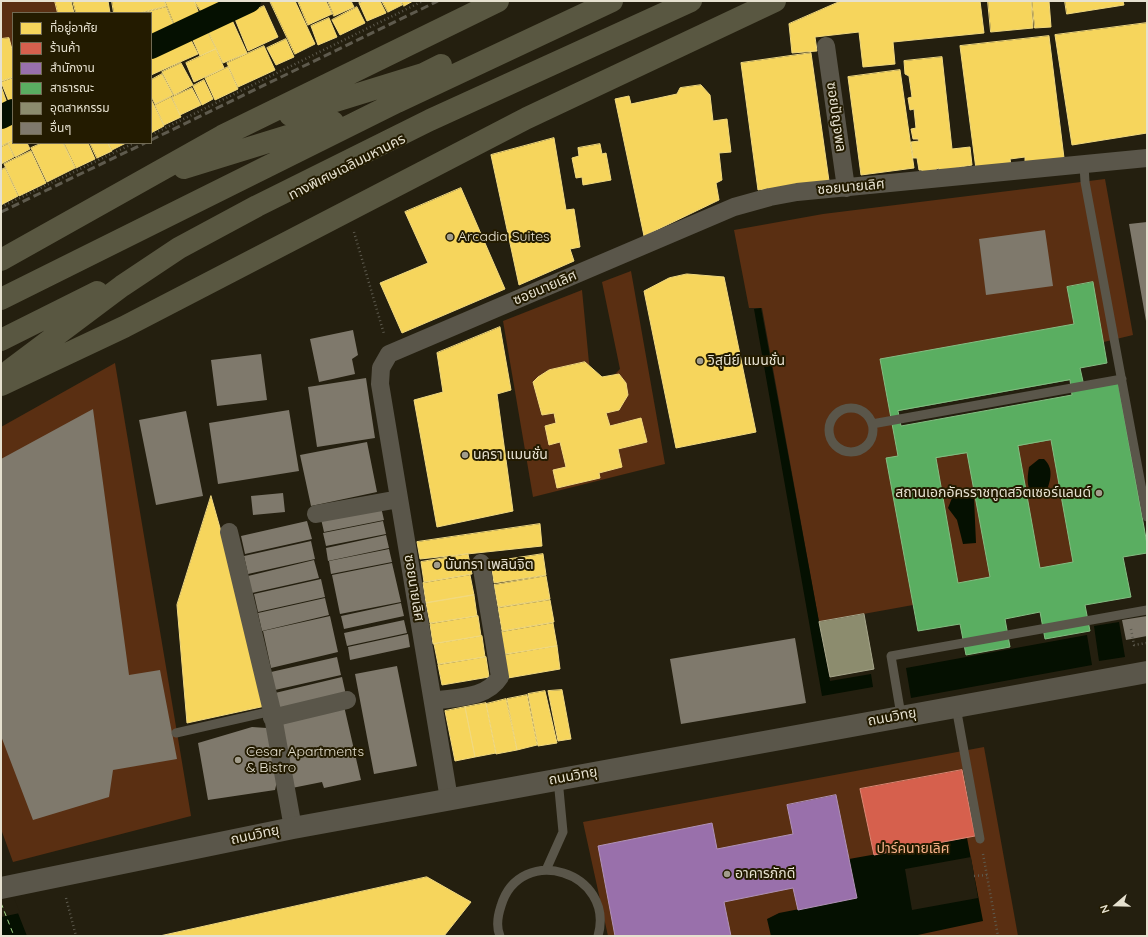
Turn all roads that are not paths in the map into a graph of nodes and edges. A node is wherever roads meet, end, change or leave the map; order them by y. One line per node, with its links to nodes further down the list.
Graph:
1 (498, 1): 9 (highway)
2 (577, 1): 9 (highway)
3 (612, 1): 8 (highway)
4 (691, 1): 17 (highway)
5 (695, 1): 16 (highway, ทางพิเศษเฉลิมมหานคร)
6 (775, 1): 19 (highway)
7 (826, 46): 12 (street, ซอยปัญจพล)
8 (397, 102): 13 (highway); 15 (highway)
9 (222, 136): 14 (highway)
10 (1147, 158): 11 (street, ซอยนายเลิศ)
11 (1084, 165): 12 (street, ซอยนายเลิศ); 18 (lane)
12 (846, 188): 21 (street, ซอยนายเลิศ)
13 (1, 250)
14 (1, 260)
15 (1, 299)
16 (1, 340)
17 (1, 376)
18 (1122, 379): 20 (lane); 23 (lane)
19 (1, 385)
20 (872, 424): 20 (lane)
21 (399, 499): 22 (street); 29 (street, ซอยนายเลิศ)
22 (316, 514)
23 (1147, 516)
24 (229, 532): 31 (street)
25 (481, 563): 29 (street)
26 (1147, 610): 32 (lane)
27 (1147, 672): 30 (street, ถนนวิทยุ)
28 (347, 700): 31 (street)
29 (432, 702): 35 (street, ซอยนายเลิศ)
30 (955, 706): 32 (street, ถนนวิทยุ); 37 (lane)
31 (272, 714): 33 (lane); 36 (street)
32 (901, 715): 34 (street, ถนนวิทยุ)
33 (176, 734)
34 (558, 778): 35 (street, ถนนวิทยุ); 38 (lane)
35 (448, 799): 36 (street, ถนนวิทยุ)
36 (293, 828): 39 (street, ถนนวิทยุ)
37 (980, 839)
38 (546, 870): 40 (lane); 41 (lane)
39 (1, 888)
40 (500, 936)
41 (598, 936)

